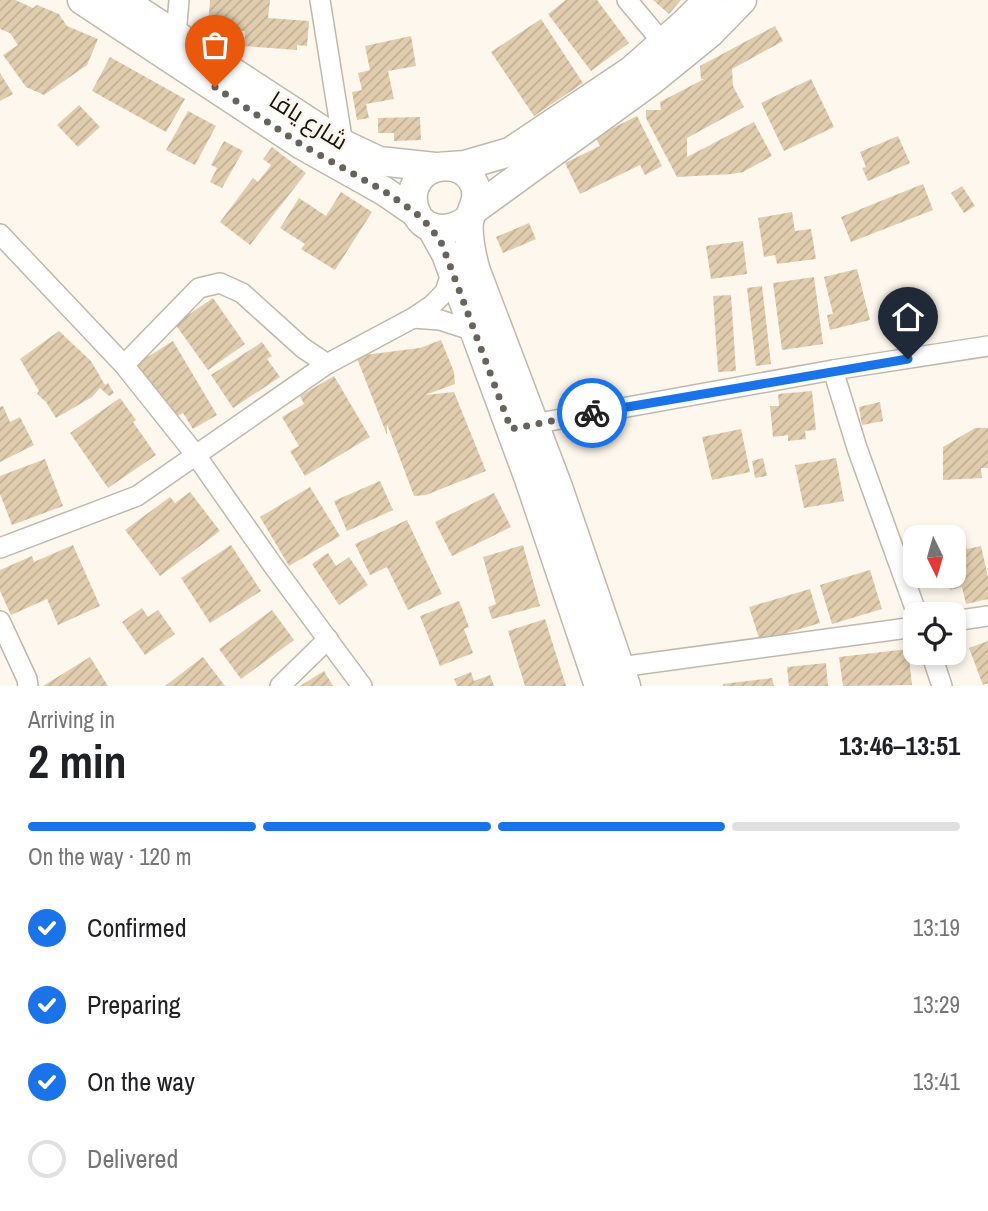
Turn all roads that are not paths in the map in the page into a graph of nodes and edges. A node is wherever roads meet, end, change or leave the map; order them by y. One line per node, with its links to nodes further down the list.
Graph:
1 (82, 0): 13 (main road, شارع يافا)
2 (122, 0): 8 (main road, شارع يافا)
3 (179, 0): 8 (street)
4 (320, 0): 10 (street)
5 (627, 0): 9 (street)
6 (708, 0): 9 (main road, شارع يافا)
7 (742, 0): 12 (main road)
8 (176, 35): 10 (main road, شارع يافا)
9 (663, 43): 11 (main road, شارع يافا)
10 (343, 144): 11 (main road, شارع يافا)
11 (443, 167): 12 (main road); 13 (main road)
12 (472, 213): 13 (main road); 22 (main road)
13 (423, 220): 15 (main road)
14 (0, 234): 20 (street)
15 (452, 271): 16 (street); 17 (main road)
16 (413, 318): 17 (street); 19 (street)
17 (474, 331): 22 (main road)
18 (988, 346): 21 (street)
19 (327, 364): 20 (street); 23 (street)
20 (124, 365): 23 (street)
21 (833, 370): 22 (street); 25 (street)
22 (522, 426): 32 (main road)
23 (195, 454): 24 (street); 30 (street)
24 (0, 548)
25 (913, 602)
26 (988, 616): 27 (street)
27 (966, 619)
28 (0, 621): 33 (street)
29 (903, 630): 32 (street)
30 (328, 639): 34 (street); 35 (street)
31 (935, 665): 36 (street)
32 (615, 680)
33 (28, 686)
34 (280, 686)
35 (362, 686)
36 (942, 686)

